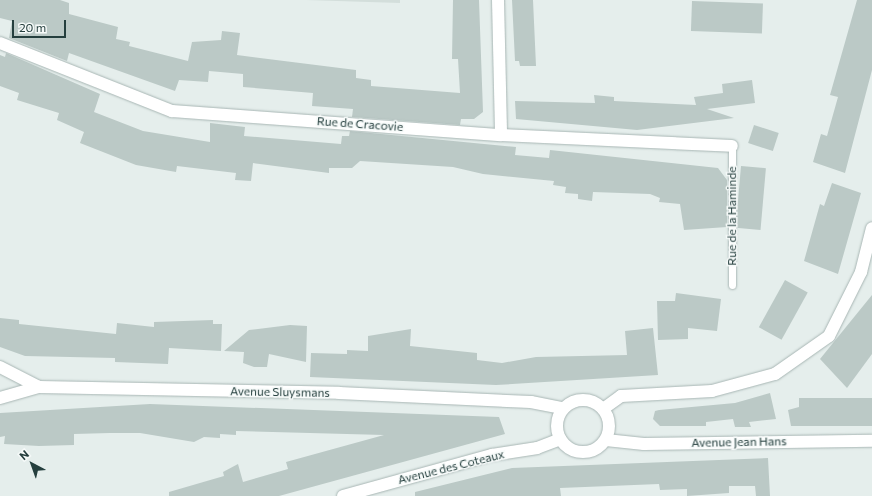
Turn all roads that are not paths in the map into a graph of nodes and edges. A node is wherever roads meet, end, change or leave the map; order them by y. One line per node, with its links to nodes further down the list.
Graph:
1 (498, 0): 3 (street)
2 (0, 43): 3 (street, Rue de Cracovie)
3 (501, 135): 4 (street, Rue de Cracovie)
4 (732, 146): 6 (lane, Rue de la Haminde)
5 (872, 228): 11 (street)
6 (732, 285)
7 (0, 367): 8 (street, Avenue Sluysmans)
8 (39, 387): 9 (street); 10 (street, Avenue Sluysmans)
9 (0, 398)
10 (563, 408): 11 (street); 12 (street)
11 (603, 409): 13 (street)
12 (560, 439): 13 (street); 15 (street, Avenue des Coteaux)
13 (606, 440): 14 (street, Avenue Jean Hans)
14 (872, 441)
15 (343, 496)

